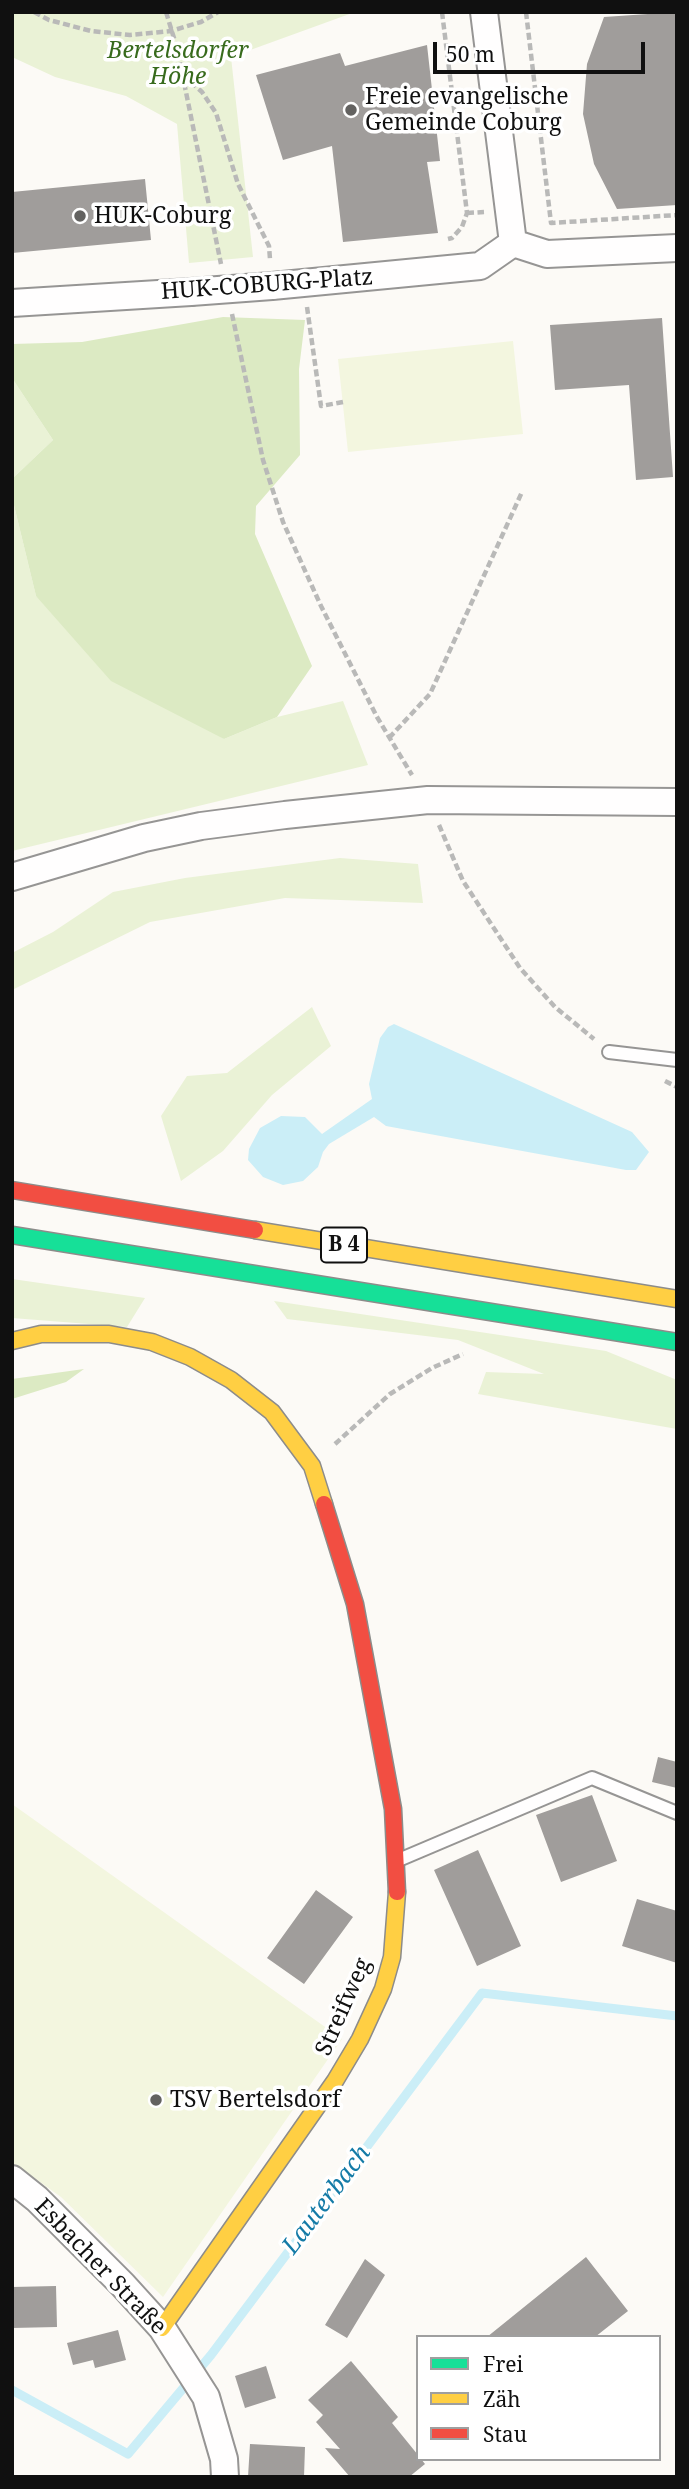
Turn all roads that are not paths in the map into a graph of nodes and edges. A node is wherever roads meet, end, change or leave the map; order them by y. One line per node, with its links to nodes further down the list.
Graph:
1 (484, 12): 2 (street)
2 (513, 243): 3 (street); 4 (street, HUK-COBURG-Platz, bridge)
3 (677, 248)
4 (12, 303)
5 (677, 802): 6 (street)
6 (12, 877)
7 (610, 1052): 8 (lane)
8 (677, 1060)
9 (12, 1190): 11 (main road, B 4)
10 (12, 1235): 13 (main road, B 4)
11 (677, 1299)
12 (12, 1341): 15 (main road, Streifweg)
13 (677, 1342)
14 (677, 1813): 15 (lane)
15 (397, 1861): 17 (main road, Streifweg)
16 (12, 2179): 17 (street, Esbacher Straße)
17 (162, 2328): 18 (street, Esbacher Straße)
18 (225, 2477)

